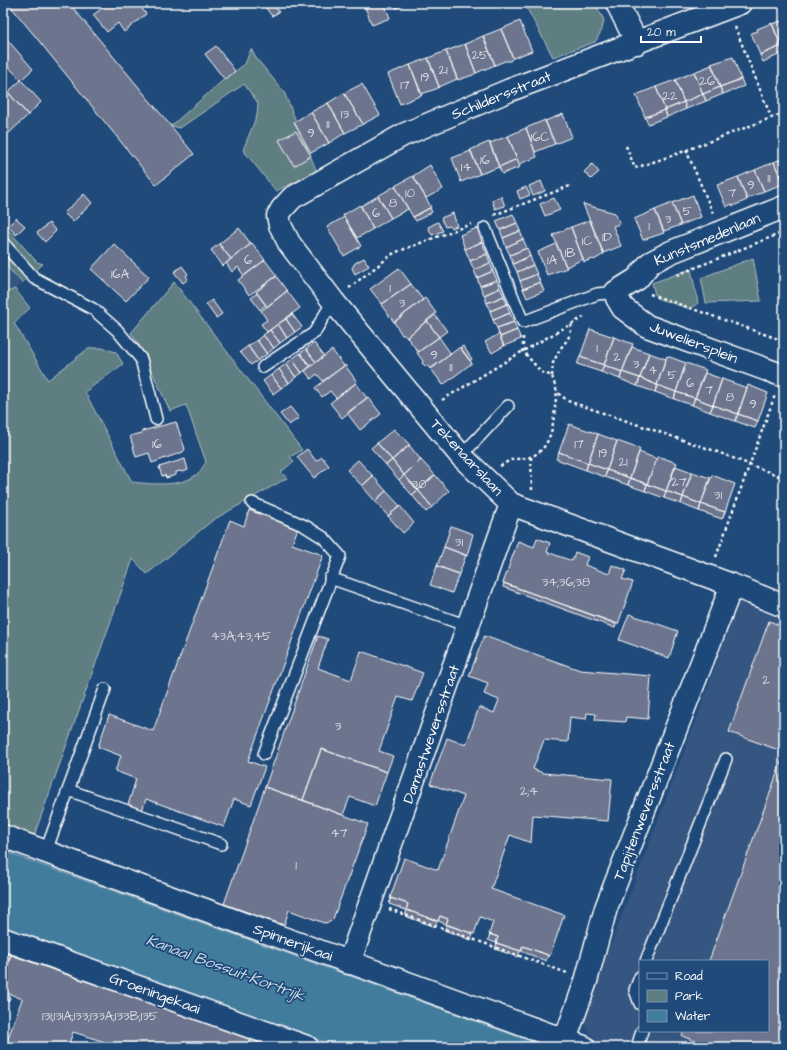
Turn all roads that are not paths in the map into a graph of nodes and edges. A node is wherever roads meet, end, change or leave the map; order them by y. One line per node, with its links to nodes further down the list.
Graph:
1 (617, 3): 3 (street)
2 (734, 6): 3 (street, Schildersstraat)
3 (638, 43): 5 (street, Schildersstraat)
4 (784, 207): 8 (street, Kunstsmedenlaan)
5 (278, 216): 9 (street, Tekenaarslaan)
6 (481, 225): 8 (lane)
7 (3, 243): 13 (lane)
8 (616, 295): 11 (street, Juweliersplein)
9 (333, 301): 10 (lane); 14 (street, Tekenaarslaan)
10 (263, 367)
11 (783, 375)
12 (508, 406): 14 (lane)
13 (156, 419)
14 (461, 456): 16 (street, Tekenaarslaan)
15 (252, 503): 17 (lane)
16 (519, 507): 18 (street, Tekenaarslaan); 20 (street, Damastweversstraat)
17 (330, 578): 20 (lane); 22 (lane)
18 (732, 585): 19 (street, Tekenaarslaan); 34 (street, Tapijtenweversstraat)
19 (784, 606)
20 (468, 626): 30 (street, Damastweversstraat)
21 (105, 689): 24 (lane)
22 (264, 754)
23 (726, 759): 29 (lane)
24 (68, 790): 26 (lane); 27 (lane)
25 (3, 836): 27 (street, Spinnerijkaai)
26 (221, 844)
27 (46, 851): 30 (street, Spinnerijkaai)
28 (3, 939): 35 (street, Groeningekaai)
29 (646, 960)
30 (350, 963): 34 (street, Spinnerijkaai)
31 (639, 980): 32 (lane)
32 (639, 1001)
33 (642, 1032): 36 (lane)
34 (574, 1043)
35 (308, 1047)
36 (637, 1047)

